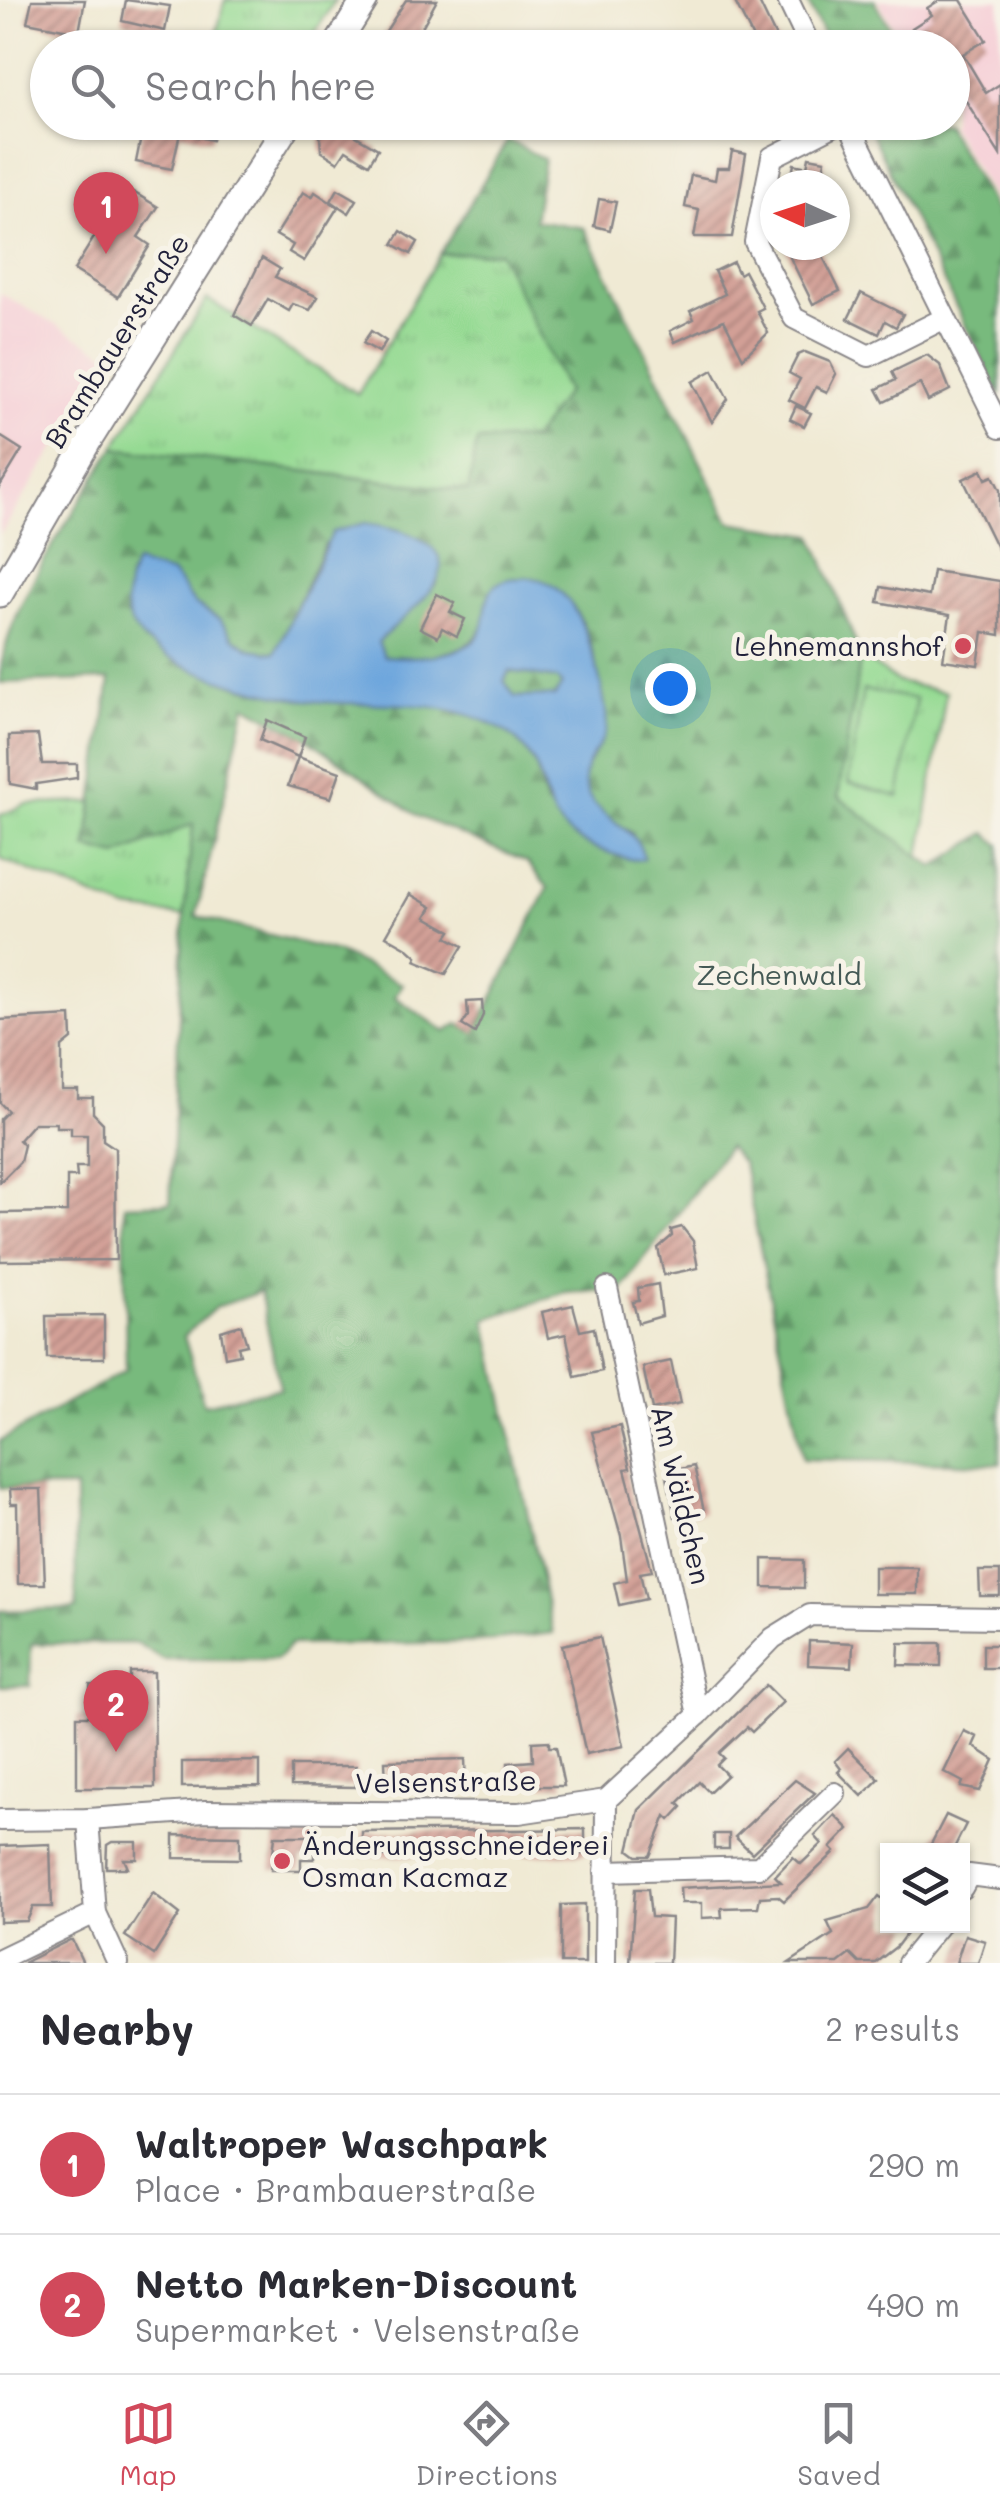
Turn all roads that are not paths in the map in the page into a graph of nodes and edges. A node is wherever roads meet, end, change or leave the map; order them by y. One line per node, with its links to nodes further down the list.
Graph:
1 (365, 0): 3 (main road)
2 (788, 0): 4 (street)
3 (347, 30)
4 (802, 30)
5 (279, 140): 10 (main road, Brambauerstraße)
6 (807, 140): 8 (street)
7 (854, 140): 8 (street)
8 (945, 318): 9 (street)
9 (1000, 428)
10 (0, 594)
11 (607, 1288): 13 (street, Am Wäldchen)
12 (1000, 1618): 13 (street)
13 (698, 1715): 15 (street)
14 (835, 1793): 18 (street)
15 (606, 1800): 16 (street, Velsenstraße); 18 (street)
16 (88, 1819): 17 (street, Velsenstraße); 21 (street)
17 (0, 1820)
18 (606, 1871): 25 (street)
19 (970, 1876): 20 (street)
20 (1000, 1878)
21 (95, 1913): 23 (street); 24 (street)
22 (932, 1933): 26 (street)
23 (0, 1960)
24 (118, 1963)
25 (605, 1963)
26 (908, 1963)

